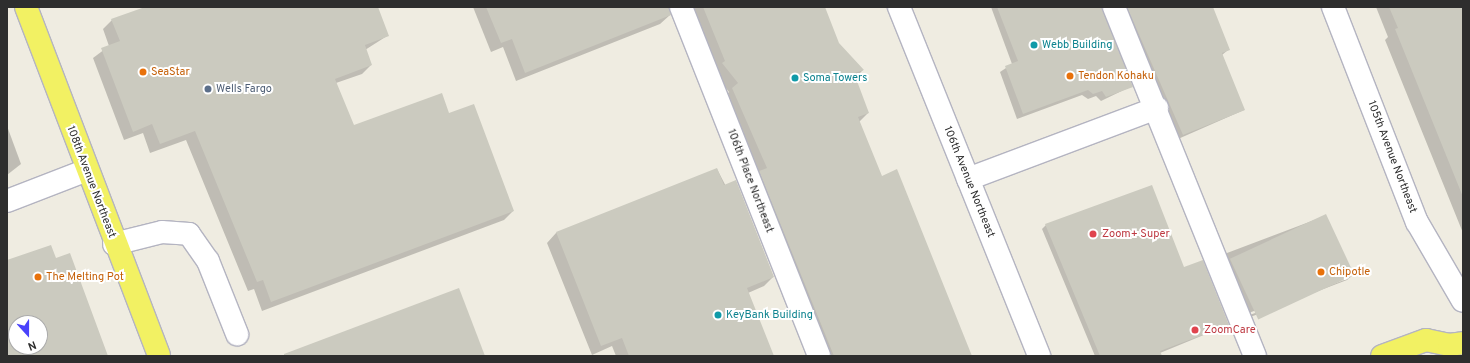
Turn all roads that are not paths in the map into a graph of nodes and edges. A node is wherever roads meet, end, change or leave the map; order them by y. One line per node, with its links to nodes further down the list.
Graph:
1 (26, 7): 7 (main road, 108th Avenue Northeast)
2 (681, 7): 15 (street, 106th Place Northeast)
3 (899, 7): 8 (street, 106th Avenue Northeast)
4 (1114, 7): 6 (street)
5 (1333, 7): 11 (street, 105th Avenue Northeast)
6 (1157, 108): 8 (street); 17 (street)
7 (87, 170): 9 (street); 10 (main road, 108th Avenue Northeast)
8 (968, 179): 16 (street, 106th Avenue Northeast)
9 (7, 201)
10 (114, 244): 12 (street); 14 (main road, 108th Avenue Northeast)
11 (1463, 301)
12 (237, 334)
13 (1452, 348): 18 (main road)
14 (159, 356)
15 (819, 356)
16 (1040, 356)
17 (1255, 356)
18 (1382, 356)

